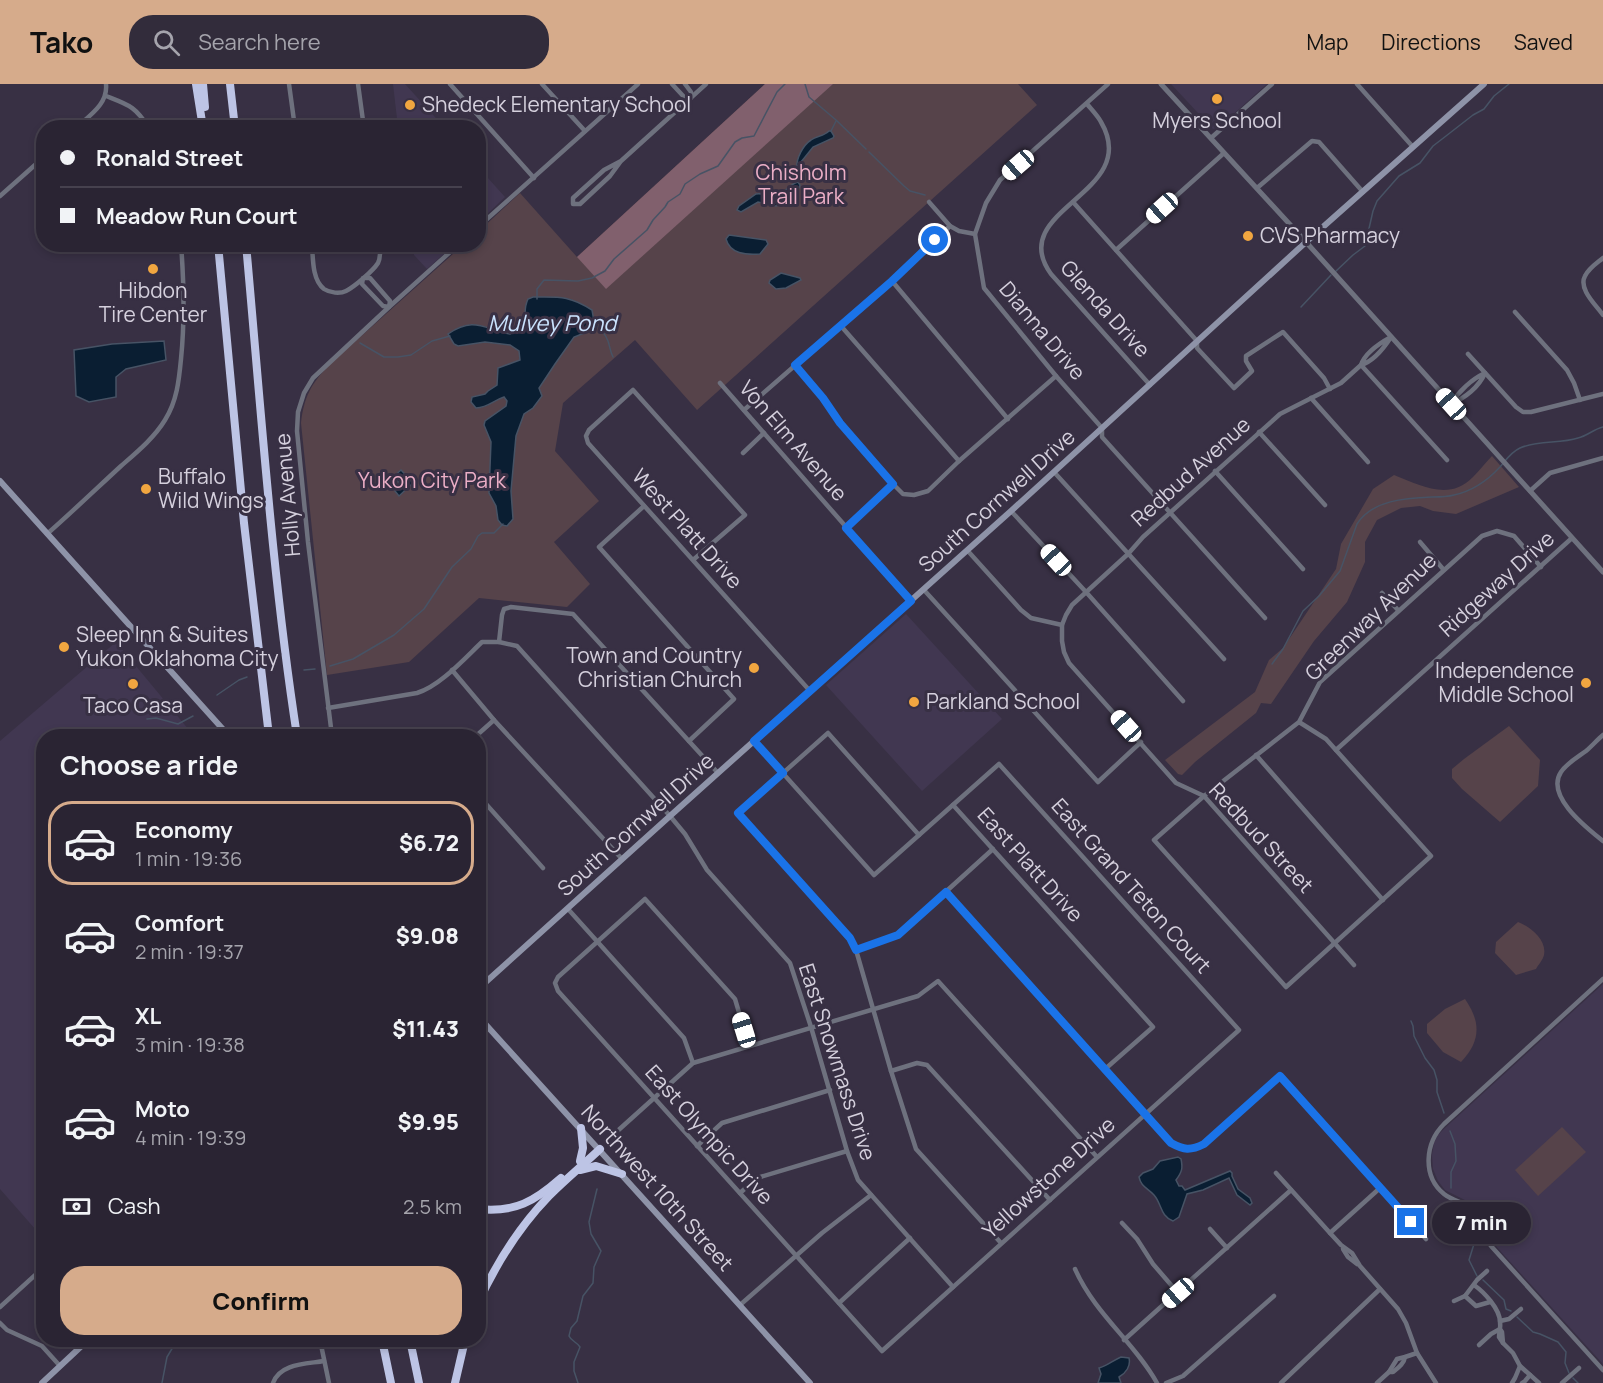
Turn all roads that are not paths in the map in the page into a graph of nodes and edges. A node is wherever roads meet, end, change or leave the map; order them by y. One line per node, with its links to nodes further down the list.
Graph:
1 (106, 84): 18 (street)
2 (196, 84): 23 (highway)
3 (202, 84): 24 (highway)
4 (230, 84): 25 (highway)
5 (289, 84): 26 (street)
6 (358, 84): 27 (street)
7 (450, 84): 28 (street)
8 (542, 84): 30 (street)
9 (636, 84): 30 (street)
10 (672, 84): 19 (street)
11 (685, 84): 19 (street)
12 (706, 84): 19 (street)
13 (1108, 84): 20 (street, Dianna Drive)
14 (1161, 84): 31 (street)
15 (1272, 84): 31 (street)
16 (1357, 84): 32 (street)
17 (1484, 84): 32 (main road, South Cornwell Drive)
18 (106, 96): 21 (street); 22 (street)
19 (691, 98): 34 (street)
20 (1087, 104): 41 (street, Glenda Drive); 44 (street, Dianna Drive)
21 (85, 120)
22 (144, 120)
23 (203, 120)
24 (204, 120)
25 (234, 120)
26 (294, 120)
27 (363, 120)
28 (482, 120)
29 (486, 124): 36 (street)
30 (585, 131): 36 (street)
31 (1211, 138): 33 (street)
32 (1413, 147): 38 (main road, South Cornwell Drive)
33 (1224, 153): 37 (street); 46 (street)
34 (621, 161): 34 (street)
35 (36, 164): 39 (street)
36 (534, 178): 42 (street)
37 (1257, 189): 38 (street); 45 (street)
38 (1363, 192): 45 (main road, South Cornwell Drive)
39 (0, 196)
40 (929, 202): 43 (street)
41 (1073, 202): 46 (street); 68 (street, Glenda Drive)
42 (486, 220)
43 (950, 226): 44 (street); 55 (street)
44 (975, 234): 66 (street, Dianna Drive)
45 (1306, 242): 60 (street); 61 (main road, South Cornwell Drive)
46 (1116, 250): 61 (street)
47 (182, 252): 94 (street)
48 (219, 252): 120 (highway)
49 (247, 252): 121 (highway)
50 (313, 252): 54 (street)
51 (381, 252): 54 (street)
52 (450, 252): 56 (street, Holly Avenue)
53 (1603, 258): 58 (street)
54 (363, 278): 56 (street); 56 (street)
55 (892, 281): 59 (street); 75 (street)
56 (389, 307): 116 (street, Holly Avenue)
57 (1515, 312): 72 (street)
58 (1603, 315)
59 (841, 326): 63 (street); 82 (street)
60 (1391, 337): 64 (street, Redbud Avenue); 73 (street)
61 (1197, 342): 68 (main road, South Cornwell Drive); 69 (street)
62 (1468, 354): 65 (street)
63 (795, 365): 74 (street); 87 (street)
64 (1361, 365): 69 (street, Redbud Avenue); 81 (street)
65 (1485, 373): 72 (street); 73 (street)
66 (1056, 376): 75 (street); 76 (street, Dianna Drive)
67 (720, 383): 74 (street, Von Elm Avenue)
68 (1150, 385): 76 (main road, South Cornwell Drive)
69 (1330, 389): 71 (street, Redbud Avenue)
70 (1603, 394): 72 (street)
71 (1311, 398): 77 (street, Redbud Avenue); 83 (street)
72 (1580, 399)
73 (1451, 404): 88 (street)
74 (744, 410): 78 (street, Von Elm Avenue)
75 (1008, 419): 82 (street)
76 (1102, 428): 85 (main road, South Cornwell Drive); 92 (street, Dianna Drive)
77 (1259, 432): 84 (street, Redbud Avenue); 89 (street)
78 (764, 433): 79 (street); 93 (street, Von Elm Avenue)
79 (743, 453)
80 (1603, 458): 88 (street)
81 (1447, 460)
82 (959, 461): 87 (street)
83 (1368, 462)
84 (1215, 471): 92 (street, Redbud Avenue); 101 (street)
85 (1054, 472): 91 (main road, South Cornwell Drive); 98 (street)
86 (0, 481): 94 (main road)
87 (893, 484): 93 (street)
88 (1530, 491): 95 (street)
89 (1325, 505)
90 (644, 506): 99 (street, West Platt Drive); 99 (street, West Platt Drive); 125 (street)
91 (1011, 511): 97 (main road, South Cornwell Drive); 105 (street)
92 (1170, 513): 98 (street, Redbud Avenue); 109 (street, Dianna Drive)
93 (846, 528): 107 (street, Von Elm Avenue)
94 (47, 534): 119 (main road)
95 (1572, 538): 100 (street, Ridgeway Drive); 103 (street)
96 (1420, 542): 102 (street)
97 (967, 550): 104 (main road, South Cornwell Drive); 110 (street)
98 (1128, 554): 105 (street, Redbud Avenue); 112 (street)
99 (693, 560): 114 (street, West Platt Drive)
100 (1541, 567): 102 (street, Greenway Avenue); 128 (street, Ridgeway Drive)
101 (1303, 568)
102 (1443, 569): 108 (street, Greenway Avenue)
103 (1603, 572)
104 (924, 590): 107 (main road, South Cornwell Drive); 127 (street)
105 (1086, 592): 110 (street, Redbud Avenue); 115 (street)
106 (1382, 593): 108 (street)
107 (911, 601): 114 (main road, South Cornwell Drive)
108 (1398, 610): 118 (street, Greenway Avenue)
109 (1266, 618)
110 (1062, 625): 127 (street, Redbud Street)
111 (499, 642): 113 (street); 125 (street); 135 (street, East Snowmass Drive)
112 (1224, 659)
113 (452, 670): 116 (street); 117 (street)
114 (810, 691): 126 (main road, South Cornwell Drive)
115 (1183, 701)
116 (328, 708): 122 (street, Holly Avenue)
117 (494, 720): 123 (street); 139 (street)
118 (1299, 722): 128 (street); 129 (street, Greenway Avenue)
119 (223, 729)
120 (268, 729)
121 (296, 729)
122 (331, 729)
123 (484, 729)
124 (1603, 735): 137 (street)
125 (689, 741): 130 (street)
126 (754, 741): 130 (main road, South Cornwell Drive); 131 (street)
127 (1141, 742): 132 (street, Redbud Street)
128 (1336, 750): 142 (street)
129 (1256, 755): 132 (street, Greenway Avenue); 142 (street)
130 (718, 773): 135 (main road, South Cornwell Drive)
131 (783, 773): 136 (street); 136 (street, East Platt Drive); 146 (street)
132 (1204, 796): 145 (street, Redbud Street); 145 (street, Greenway Avenue)
133 (486, 804): 140 (street)
134 (953, 805): 136 (street, East Platt Drive); 138 (street, East Platt Drive); 153 (street, East Grand Teton Court)
135 (670, 816): 139 (main road, South Cornwell Drive); 152 (street, East Snowmass Drive)
136 (920, 835)
137 (1603, 842)
138 (993, 849): 141 (street); 156 (street, East Platt Drive)
139 (622, 859): 143 (main road, South Cornwell Drive)
140 (543, 868)
141 (946, 892): 146 (street); 156 (street)
142 (1383, 900): 145 (street)
143 (568, 909): 144 (street); 149 (main road, South Cornwell Drive)
144 (597, 941): 154 (street); 155 (street); 159 (street, East Olympic Drive)
145 (1335, 943): 147 (street, Redbud Street)
146 (856, 950): 150 (street)
147 (1354, 964)
148 (1603, 979): 219 (street)
149 (486, 982)
150 (873, 1010): 152 (street); 157 (street); 166 (street)
151 (486, 1025): 161 (main road, Northwest 10th Street)
152 (811, 1027): 154 (street); 158 (street, East Snowmass Drive)
153 (1239, 1030): 160 (street, Yellowstone Drive)
154 (749, 1046): 155 (street)
155 (693, 1063): 159 (street)
156 (1104, 1070): 160 (street)
157 (891, 1071): 175 (street); 182 (street)
158 (830, 1090): 163 (street); 165 (street, East Snowmass Drive)
159 (654, 1098): 162 (street); 163 (street, East Olympic Drive)
160 (1145, 1114): 166 (street, Yellowstone Drive); 171 (street)
161 (581, 1128): 164 (main road, Northwest 10th Street); 167 (highway)
162 (613, 1135)
163 (697, 1146): 173 (street, East Olympic Drive)
164 (598, 1147): 167 (highway); 168 (highway); 170 (main road, Northwest 10th Street)
165 (847, 1151): 173 (street); 174 (street, East Snowmass Drive)
166 (1097, 1157): 175 (street, Yellowstone Drive)
167 (580, 1161): 176 (highway)
168 (576, 1171): 170 (highway); 189 (highway)
169 (1276, 1173): 172 (street)
170 (622, 1174): 198 (main road, Northwest 10th Street)
171 (1380, 1188): 179 (street); 181 (street)
172 (1291, 1190): 179 (street); 183 (street)
173 (740, 1193): 184 (street, East Olympic Drive)
174 (871, 1195): 180 (street, East Snowmass Drive); 184 (street)
175 (1050, 1200): 182 (street, Yellowstone Drive)
176 (486, 1209)
177 (1122, 1223): 192 (street)
178 (1210, 1229): 183 (street)
179 (1330, 1233): 191 (street)
180 (910, 1239): 190 (street, East Snowmass Drive); 197 (street)
181 (1426, 1239)
182 (1001, 1243): 190 (street, Yellowstone Drive)
183 (1227, 1248): 192 (street)
184 (796, 1256): 197 (street, East Olympic Drive); 198 (street)
185 (1075, 1269): 204 (street)
186 (1487, 1271): 188 (street)
187 (36, 1274): 199 (street)
188 (1474, 1285): 194 (street); 196 (street)
189 (486, 1287)
190 (953, 1287): 213 (street, Yellowstone Drive)
191 (1380, 1289): 214 (street); 232 (street)
192 (1178, 1293): 204 (street)
193 (1274, 1296): 231 (street)
194 (1465, 1296): 195 (street); 196 (street)
195 (1455, 1301)
196 (1490, 1302): 201 (street)
197 (839, 1303): 213 (street, East Olympic Drive)
198 (741, 1305): 229 (main road, Northwest 10th Street)
199 (0, 1307)
200 (1521, 1309): 201 (street)
201 (1500, 1321): 203 (street)
202 (0, 1323): 205 (street)
203 (1500, 1329): 206 (street); 217 (street)
204 (1124, 1340): 230 (street)
205 (36, 1343)
206 (1479, 1345)
207 (43, 1347): 216 (street)
208 (80, 1347): 216 (main road)
209 (321, 1347): 215 (street)
210 (383, 1347): 226 (highway)
211 (411, 1347): 227 (highway)
212 (463, 1347): 228 (highway)
213 (882, 1351)
214 (1417, 1353): 221 (street); 233 (street)
215 (324, 1360): 224 (street); 225 (street)
216 (60, 1366): 223 (main road)
217 (1520, 1366): 220 (street); 222 (street)
218 (1579, 1368): 238 (street)
219 (1603, 1370)
220 (1530, 1375): 236 (street); 237 (street)
221 (1431, 1376): 234 (street); 235 (street)
222 (1514, 1382)
223 (42, 1383)
224 (273, 1383)
225 (329, 1383)
226 (391, 1383)
227 (419, 1383)
228 (455, 1383)
229 (810, 1383)
230 (1157, 1383)
231 (1166, 1383)
232 (1281, 1383)
233 (1377, 1383)
234 (1436, 1383)
235 (1441, 1383)
236 (1521, 1383)
237 (1539, 1383)
238 (1562, 1383)

